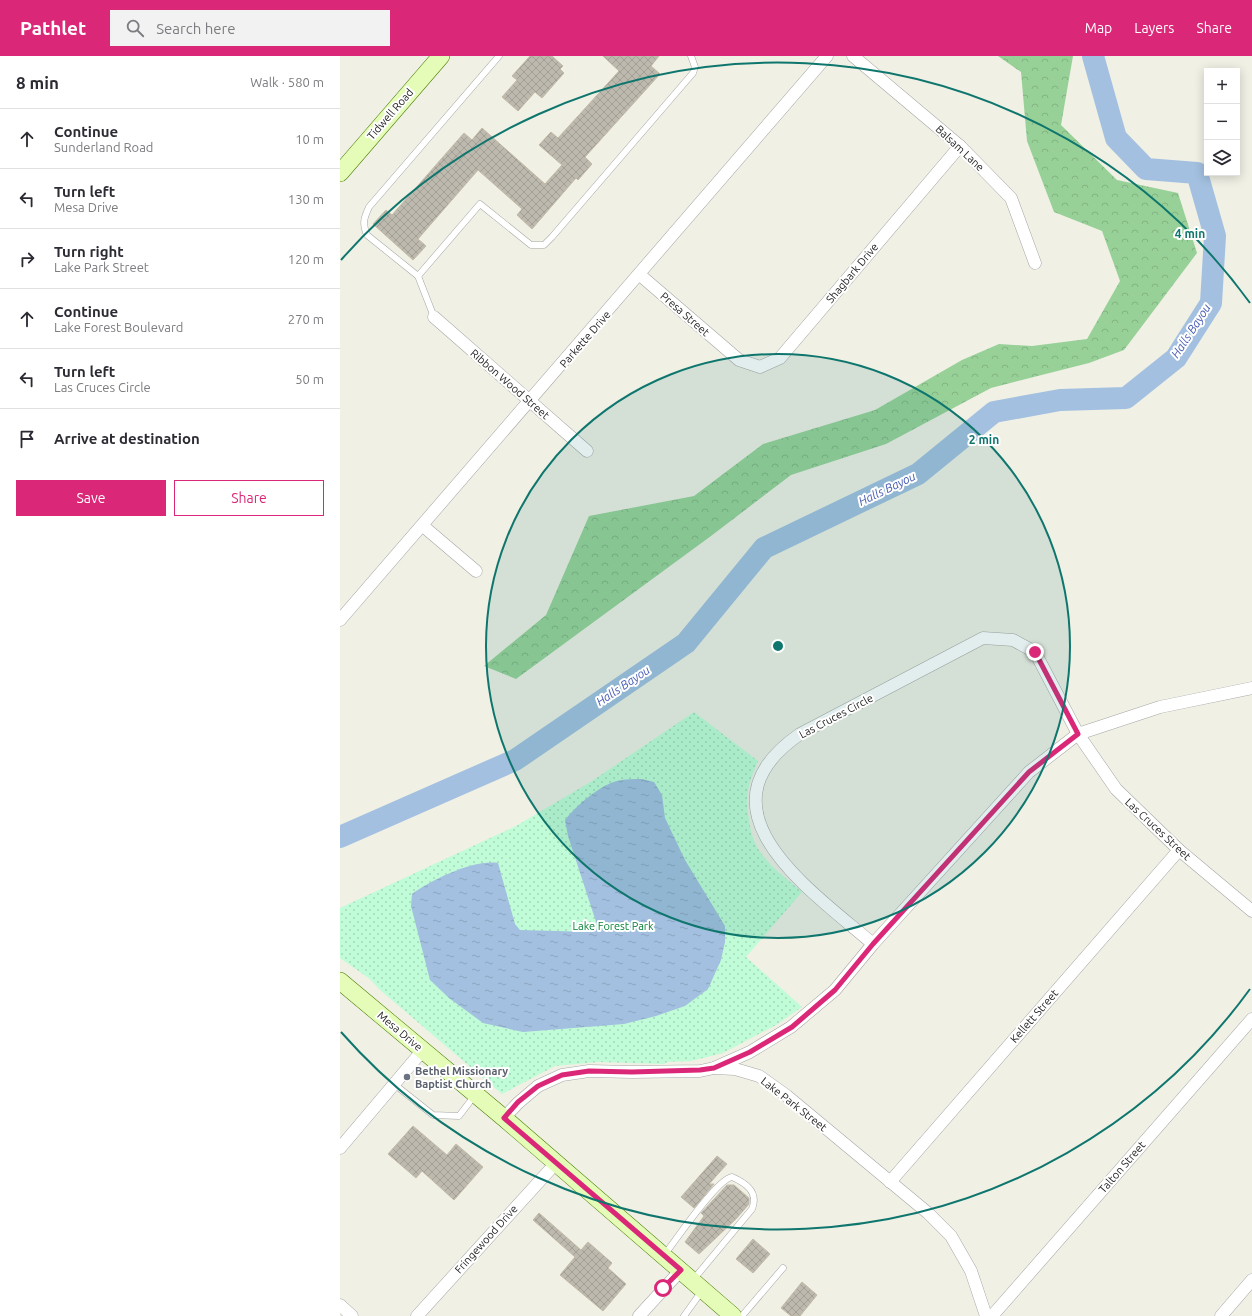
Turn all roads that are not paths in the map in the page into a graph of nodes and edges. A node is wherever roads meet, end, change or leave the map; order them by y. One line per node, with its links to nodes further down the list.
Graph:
1 (441, 56): 7 (main road, Tidwell Road)
2 (499, 56): 10 (lane)
3 (691, 56): 10 (lane)
4 (827, 56): 9 (street, Parkette Drive)
5 (853, 56): 6 (street, Balsam Lane)
6 (960, 146): 8 (street, Balsam Lane); 12 (street, Shagbark Drive)
7 (340, 173)
8 (1035, 263)
9 (640, 275): 12 (street, Presa Street); 13 (street, Parkette Drive)
10 (418, 276): 11 (lane)
11 (434, 317): 13 (street, Ribbon Wood Street)
12 (731, 353)
13 (530, 402): 14 (street, Ribbon Wood Street); 15 (street, Parkette Drive)
14 (587, 451)
15 (423, 526): 16 (street); 17 (street, Parkette Drive)
16 (476, 571)
17 (340, 620)
18 (1252, 688): 19 (street)
19 (1078, 734): 20 (street, Las Cruces Street); 22 (street); 22 (street, Las Cruces Circle)
20 (1179, 850): 21 (street, Las Cruces Street); 32 (street, Kellett Street)
21 (1252, 911)
22 (873, 944): 26 (street)
23 (340, 981): 25 (main road, Mesa Drive)
24 (1252, 1019): 45 (street, Talton Street)
25 (423, 1050): 27 (street); 28 (main road, Mesa Drive)
26 (714, 1068): 29 (street, Lake Park Street); 32 (street, Lake Park Street)
27 (394, 1084): 28 (lane); 30 (street)
28 (476, 1094): 29 (main road, Mesa Drive)
29 (504, 1118): 31 (main road, Mesa Drive)
30 (340, 1148)
31 (556, 1163): 33 (main road, Mesa Drive); 39 (street, Fringewood Drive)
32 (890, 1182): 44 (street, Lake Park Street)
33 (664, 1255): 35 (main road, Mesa Drive); 35 (lane)
34 (783, 1268): 43 (lane)
35 (692, 1280): 40 (street); 41 (lane); 42 (main road, Mesa Drive)
36 (1252, 1280): 46 (street)
37 (340, 1305): 38 (street)
38 (352, 1316)
39 (417, 1316)
40 (639, 1316)
41 (684, 1316)
42 (733, 1316)
43 (742, 1316)
44 (986, 1316)
45 (992, 1316)
46 (1221, 1316)

